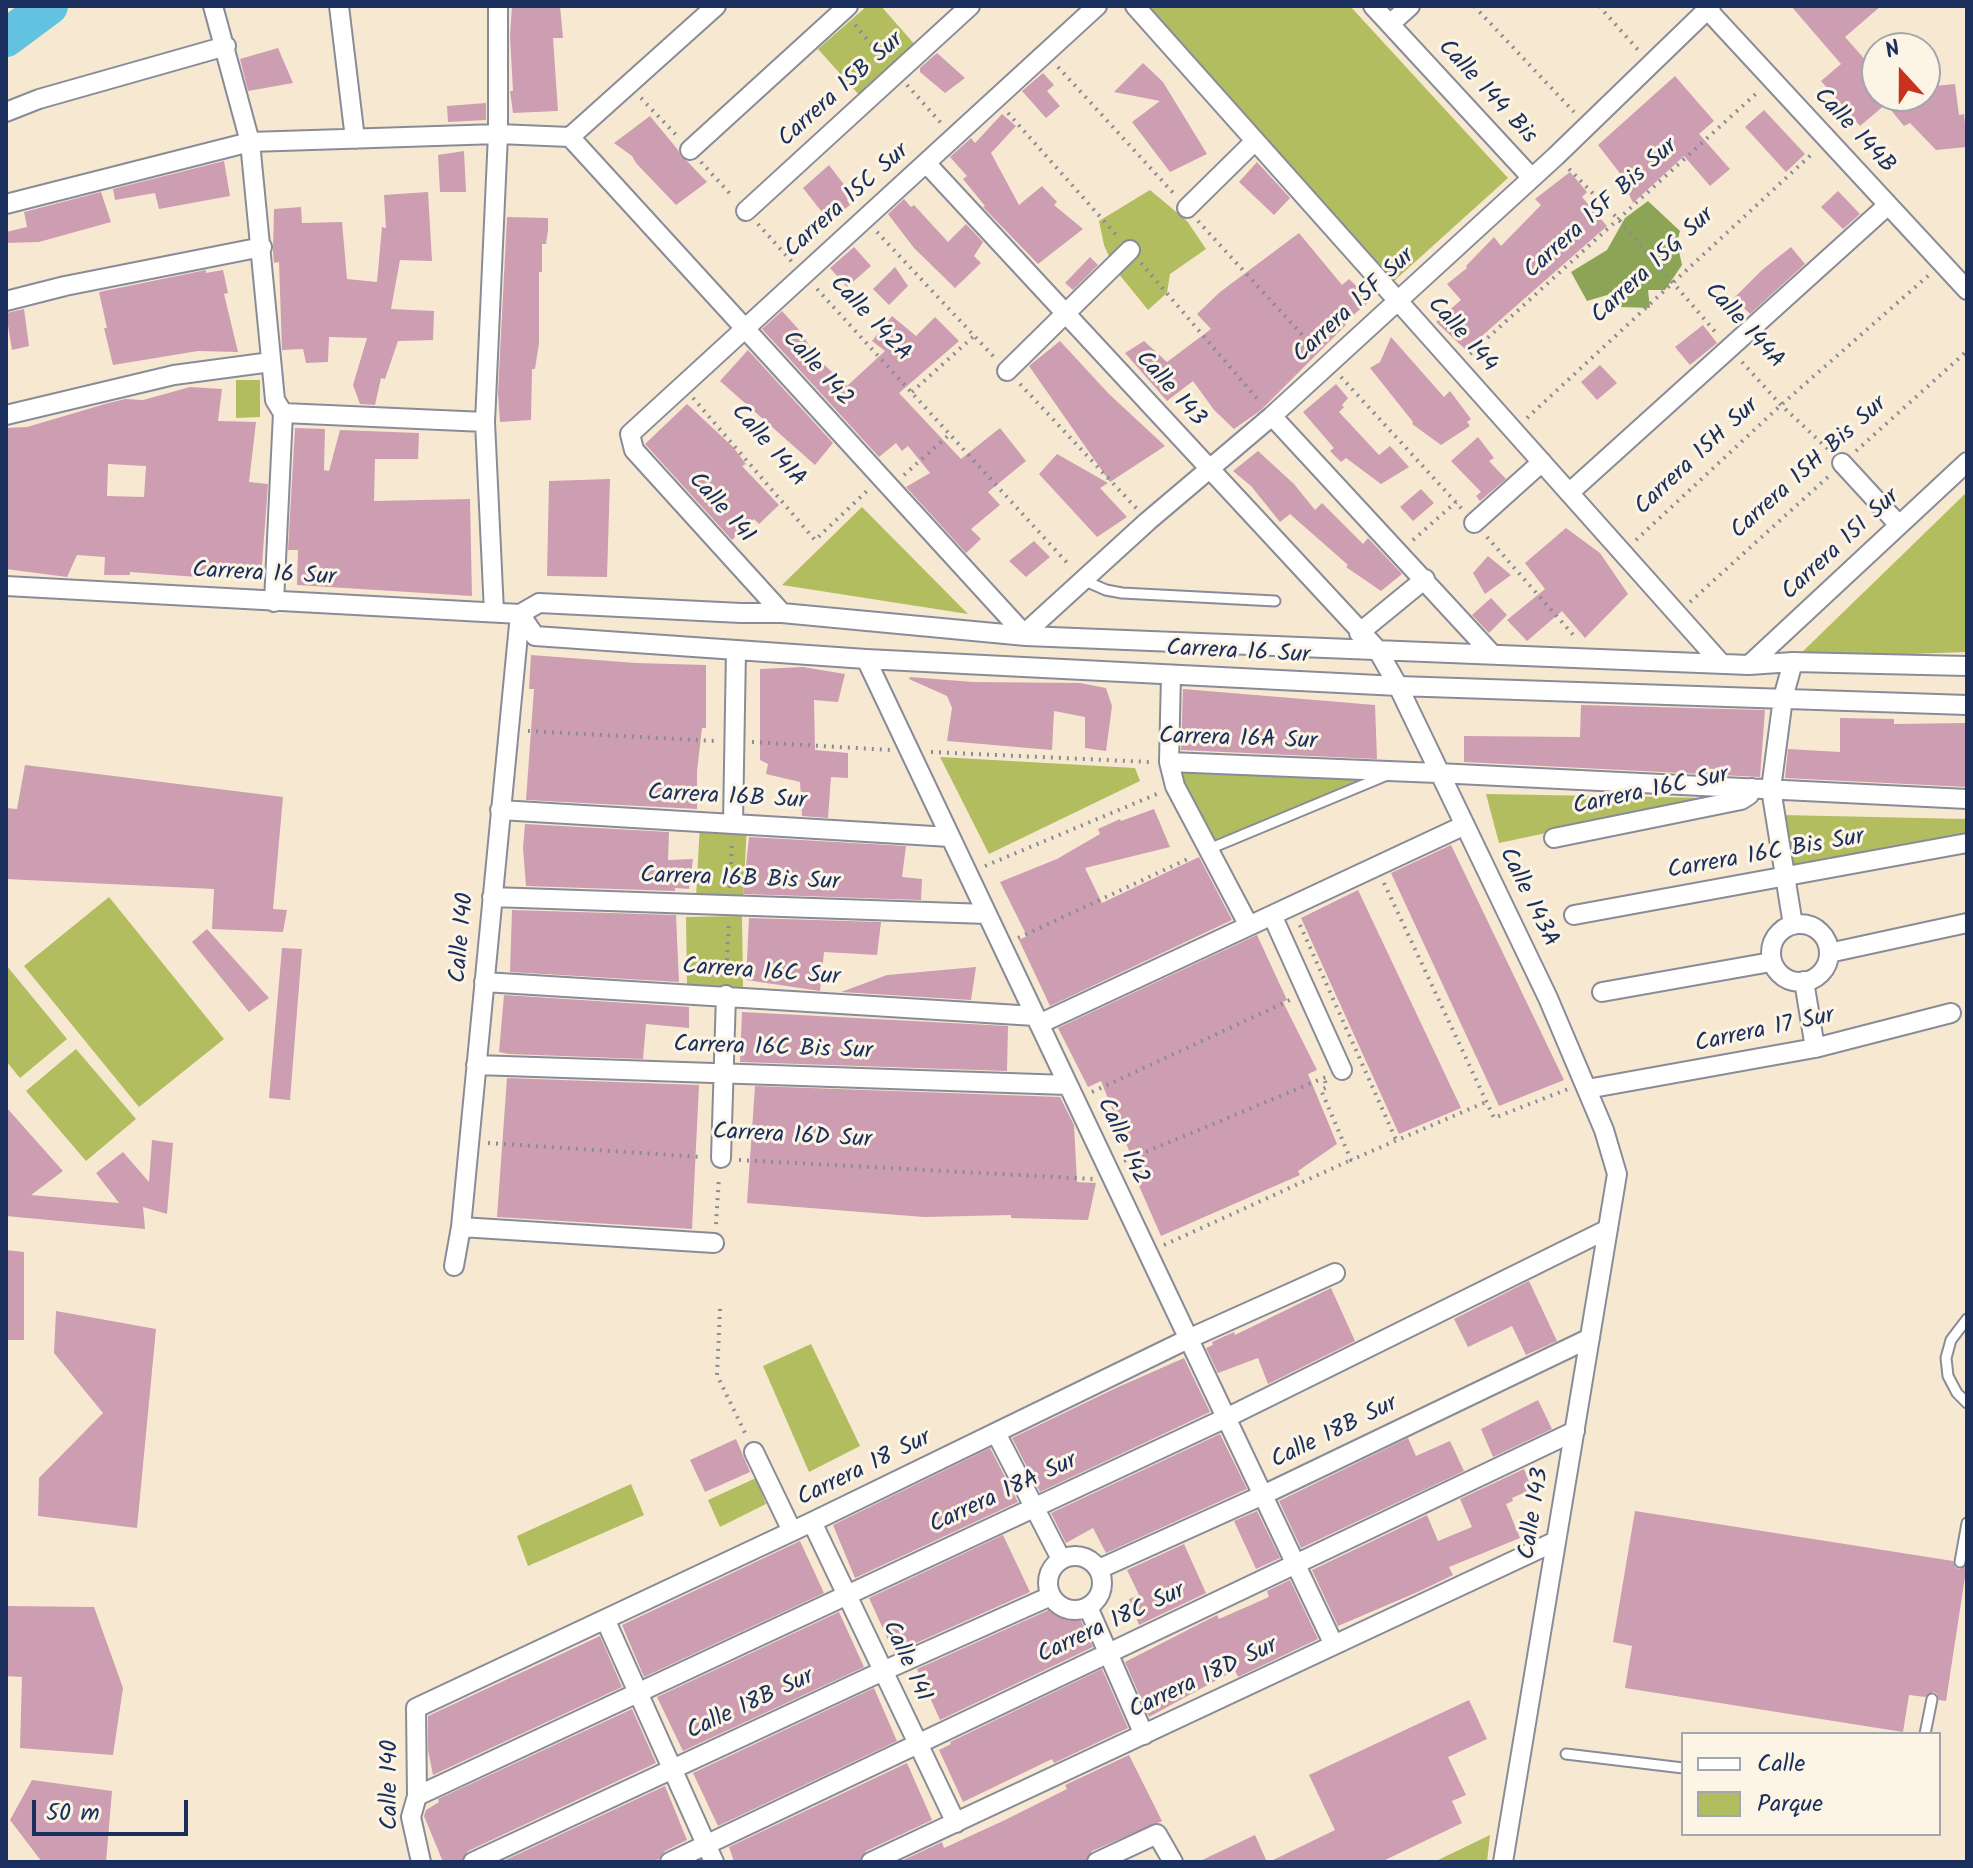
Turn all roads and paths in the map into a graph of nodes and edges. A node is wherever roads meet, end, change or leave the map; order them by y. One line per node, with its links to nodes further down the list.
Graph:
1 (213, 6): 15 (street)
2 (339, 6): 25 (street)
3 (498, 6): 22 (street)
4 (716, 6): 19 (street)
5 (970, 6): 17 (street, Carrera 15B Sur)
6 (1097, 6): 24 (street, Carrera 15C Sur)
7 (1135, 6): 27 (street, Calle 144)
8 (1373, 6): 14 (street, Calle 144 Bis)
9 (1410, 6): 14 (street)
10 (1474, 6): 21 (path)
11 (1599, 6): 16 (path)
12 (1707, 7): 16 (street, Carrera 15F Sur); 18 (street, Calle 144B)
13 (843, 8): 17 (path); 29 (street)
14 (1390, 24): 32 (street, Calle 144 Bis)
15 (226, 46): 20 (street); 28 (street)
16 (1651, 66): 21 (street, Carrera 15F Sur)
17 (897, 75): 24 (path); 36 (street, Carrera 15B Sur)
18 (1772, 79): 26 (street, Calle 144B); 37 (path, Carrera 15F Bis Sur)
19 (628, 85): 23 (street); 29 (path, Calle 142A)
20 (6, 112)
21 (1587, 126): 30 (street, Carrera 15F Sur)
22 (498, 134): 23 (street); 25 (street); 60 (street)
23 (570, 137): 47 (street, Calle 142)
24 (954, 137): 31 (street, Carrera 15C Sur)
25 (355, 139): 28 (street)
26 (1827, 139): 34 (street, Calle 144B); 42 (path, Carrera 15G Sur)
27 (1255, 141): 35 (street); 45 (street, Calle 144)
28 (250, 142): 33 (street); 38 (street)
29 (690, 150): 36 (path, Calle 142A)
30 (1556, 156): 32 (street, Carrera 15F Sur); 37 (path, Calle 144A)
31 (926, 163): 41 (street, Carrera 15C Sur); 46 (street, Calle 143)
32 (1531, 177): 45 (street, Carrera 15F Sur)
33 (6, 204)
34 (1888, 205): 40 (street, Calle 144B); 49 (street)
35 (1187, 208)
36 (746, 211): 41 (path, Calle 142A)
37 (1618, 219): 42 (path, Calle 144A); 52 (path, Carrera 15F Bis Sur)
38 (262, 247): 44 (street); 51 (street)
39 (1130, 250): 46 (street)
40 (1943, 263): 43 (street, Calle 144B); 56 (path, Carrera 15H Sur)
41 (804, 275): 47 (street, Carrera 15C Sur); 55 (path, Calle 142A)
42 (1672, 284): 49 (path, Calle 144A); 61 (path, Carrera 15G Sur)
43 (1967, 290)
44 (6, 301)
45 (1397, 301): 52 (street, Calle 144); 59 (street, Carrera 15F Sur)
46 (1066, 314): 53 (street); 67 (street, Calle 143)
47 (745, 329): 54 (street, Carrera 15C Sur); 68 (street, Calle 142)
48 (974, 336): 55 (path)
49 (1729, 348): 56 (path, Calle 144A); 69 (street)
50 (1967, 351): 66 (path, Carrera 15H Bis Sur)
51 (271, 362): 57 (street); 58 (street)
52 (1456, 367): 61 (street, Calle 144)
53 (1007, 371)
54 (683, 386): 62 (street, Carrera 15C Sur); 68 (path, Calle 141A)
55 (912, 392): 63 (path, Calle 142A)
56 (1781, 405): 66 (path, Calle 144A); 74 (path, Carrera 15H Sur)
57 (283, 413): 60 (street); 79 (street)
58 (6, 415)
59 (1272, 416): 67 (street, Carrera 15F Sur); 73 (street)
60 (485, 422): 80 (street)
61 (1513, 430): 64 (street, Calle 144)
62 (630, 434): 81 (street, Calle 141)
63 (950, 434): 68 (path); 76 (path, Calle 142A)
64 (1542, 462): 69 (street, Calle 144); 71 (street)
65 (1967, 462): 72 (street, Carrera 15I Sur)
66 (1842, 463): 72 (street); 83 (path, Carrera 15H Bis Sur)
67 (1210, 470): 76 (street, Carrera 15F Sur); 84 (street, Calle 143)
68 (886, 482): 85 (street, Calle 142)
69 (1569, 493): 74 (street, Calle 144)
70 (1456, 502): 73 (path)
71 (1474, 523)
72 (1899, 525): 92 (street, Carrera 15I Sur)
73 (1399, 552): 75 (street)
74 (1622, 553): 83 (street, Calle 144)
75 (1425, 579): 84 (street); 88 (street)
76 (1083, 580): 78 (lane); 85 (street, Carrera 15F Sur)
77 (6, 586): 79 (street, Carrera 16 Sur)
78 (1275, 601)
79 (274, 602): 80 (street, Carrera 16 Sur)
80 (494, 612): 82 (street, Carrera 16 Sur)
81 (782, 613): 82 (street, Carrera 16 Sur); 85 (street, Carrera 16 Sur)
82 (520, 614): 87 (street, Carrera 16 Sur); 98 (street, Calle 140)
83 (1677, 614): 90 (street, Calle 144)
84 (1359, 633): 86 (street, Calle 143)
85 (1025, 635): 86 (street, Carrera 16 Sur)
86 (1377, 649): 88 (street, Carrera 16 Sur); 95 (street, Calle 143A)
87 (736, 650): 89 (street, Carrera 16 Sur); 99 (street)
88 (1492, 654): 90 (street, Carrera 16 Sur)
89 (866, 659): 94 (street, Carrera 16 Sur); 100 (street, Calle 142)
90 (1720, 662): 92 (street, Carrera 16 Sur)
91 (1793, 662): 92 (street, Carrera 16 Sur); 93 (street, Carrera 16 Sur); 96 (street)
92 (1749, 665)
93 (1967, 666)
94 (1171, 675): 95 (street, Carrera 16 Sur); 101 (street)
95 (1398, 686): 96 (street, Carrera 16 Sur); 103 (street, Calle 143A)
96 (1783, 698): 97 (street, Carrera 16 Sur); 105 (street)
97 (1967, 705)
98 (508, 730): 99 (path, Carrera 16A Sur); 107 (street, Calle 140)
99 (736, 742): 100 (path, Carrera 16A Sur); 108 (street)
100 (909, 751): 101 (path, Carrera 16A Sur); 110 (street, Calle 142)
101 (1169, 762): 102 (street, Carrera 16A Sur); 104 (street)
102 (1397, 771): 103 (street, Carrera 16A Sur); 113 (lane)
103 (1437, 773): 105 (street, Carrera 16A Sur); 109 (street, Calle 143A)
104 (1175, 786): 113 (street); 115 (path)
105 (1762, 788): 106 (street, Carrera 16A Sur); 111 (street, Carrera 16C Sur); 116 (street)
106 (1967, 799)
107 (500, 810): 108 (street, Carrera 16B Sur); 117 (street, Calle 140)
108 (733, 823): 110 (street, Carrera 16B Sur)
109 (1465, 825): 114 (street, Carrera 16C Sur); 139 (street, Calle 143A)
110 (950, 837): 115 (street, Calle 142)
111 (1554, 838)
112 (1967, 843): 116 (street, Carrera 16C Bis Sur)
113 (1209, 849): 123 (street); 124 (path)
114 (1377, 866): 119 (street, Carrera 16C Sur); 141 (path)
115 (968, 873): 118 (street, Calle 142)
116 (1783, 878): 120 (street, Carrera 16C Bis Sur); 122 (street)
117 (492, 897): 118 (street, Carrera 16B Bis Sur); 128 (street, Calle 140)
118 (987, 914): 124 (street, Calle 142)
119 (1272, 915): 123 (street, Carrera 16C Sur); 129 (street)
120 (1574, 915)
121 (1967, 923): 125 (street)
122 (1793, 925): 125 (street); 126 (street)
123 (1249, 926): 133 (street, Carrera 16C Sur)
124 (1002, 946): 133 (street, Calle 142)
125 (1829, 953): 127 (street)
126 (1771, 962): 127 (street); 130 (street)
127 (1804, 981): 134 (street)
128 (484, 982): 131 (street, Carrera 16C Sur); 136 (street, Calle 140)
129 (1307, 992): 137 (street); 140 (path)
130 (1602, 992)
131 (726, 995): 133 (street, Carrera 16C Sur); 138 (street)
132 (1951, 1013): 134 (street, Carrera 17 Sur)
133 (1037, 1020): 140 (street, Calle 142)
134 (1815, 1048): 139 (street, Carrera 17 Sur)
135 (1363, 1061): 137 (path, Carrera 16D Sur)
136 (476, 1065): 138 (street, Carrera 16C Bis Sur); 142 (street, Calle 140)
137 (1342, 1070): 146 (path, Carrera 16D Sur)
138 (724, 1072): 140 (street, Carrera 16C Bis Sur); 144 (street)
139 (1579, 1088): 141 (path); 147 (street, Calle 143A)
140 (1071, 1092): 146 (street, Calle 142)
141 (1486, 1102): 143 (path)
142 (469, 1142): 144 (path, Carrera 16D Sur); 148 (street, Calle 140)
143 (1397, 1142)
144 (721, 1158): 146 (path, Carrera 16D Sur); 150 (path)
145 (1351, 1160): 151 (path)
146 (1110, 1174): 151 (street, Calle 142)
147 (1617, 1174): 149 (street, Calle 143)
148 (461, 1227): 150 (street); 152 (street, Calle 140)
149 (1608, 1229): 156 (street, Calle 143); 159 (street, Carrera 18A Sur)
150 (714, 1243)
151 (1147, 1253): 157 (street, Calle 142)
152 (454, 1266)
153 (1335, 1273): 157 (street, Carrera 18 Sur)
154 (720, 1309): 162 (path)
155 (1967, 1319): 158 (lane)
156 (1590, 1338): 160 (street, Calle 143); 163 (street, Calle 18B Sur)
157 (1188, 1339): 159 (street, Calle 142); 161 (street, Carrera 18 Sur)
158 (1967, 1403)
159 (1226, 1418): 163 (street, Calle 142); 164 (street, Carrera 18A Sur)
160 (1575, 1431): 168 (street, Calle 143); 171 (street, Carrera 18C Sur)
161 (996, 1433): 164 (street); 165 (street, Carrera 18 Sur)
162 (754, 1452): 167 (street)
163 (1263, 1495): 171 (street, Calle 142); 172 (street, Calle 18B Sur)
164 (1035, 1507): 169 (street); 173 (street, Carrera 18A Sur)
165 (812, 1522): 167 (street, Carrera 18 Sur); 173 (street, Calle 141)
166 (1967, 1523): 170 (lane)
167 (792, 1531): 176 (street, Carrera 18 Sur)
168 (1556, 1541): 177 (street, Carrera 18D Sur); 198 (street, Calle 143)
169 (1061, 1559): 172 (street); 174 (street)
170 (1960, 1562)
171 (1296, 1565): 177 (street, Calle 142); 178 (street, Carrera 18C Sur)
172 (1099, 1569): 175 (street)
173 (847, 1595): 179 (street, Calle 141); 180 (street, Carrera 18A Sur)
174 (1051, 1596): 175 (street); 179 (street, Calle 18B Sur)
175 (1088, 1607): 178 (street)
176 (605, 1619): 180 (street); 182 (street, Carrera 18 Sur)
177 (1334, 1645): 184 (street, Carrera 18D Sur)
178 (1109, 1652): 184 (street); 185 (street, Carrera 18C Sur)
179 (883, 1671): 185 (street, Calle 141); 188 (street, Calle 18B Sur)
180 (638, 1693): 188 (street); 189 (street, Carrera 18A Sur)
181 (1932, 1699): 183 (lane)
182 (416, 1708): 189 (street, Calle 140)
183 (1925, 1732)
184 (1144, 1735): 190 (street, Carrera 18D Sur)
185 (918, 1745): 190 (street, Calle 141); 191 (street, Carrera 18C Sur)
186 (1566, 1754): 187 (lane)
187 (1681, 1768)
188 (672, 1769): 191 (street); 193 (street, Calle 18B Sur)
189 (417, 1796): 192 (street, Calle 140)
190 (956, 1823): 195 (street, Carrera 18D Sur)
191 (710, 1854): 194 (street, Carrera 18C Sur)
192 (421, 1862)
193 (473, 1862)
194 (670, 1862)
195 (871, 1862)
196 (1097, 1862): 197 (street)
197 (1173, 1862)
198 (1503, 1862)

